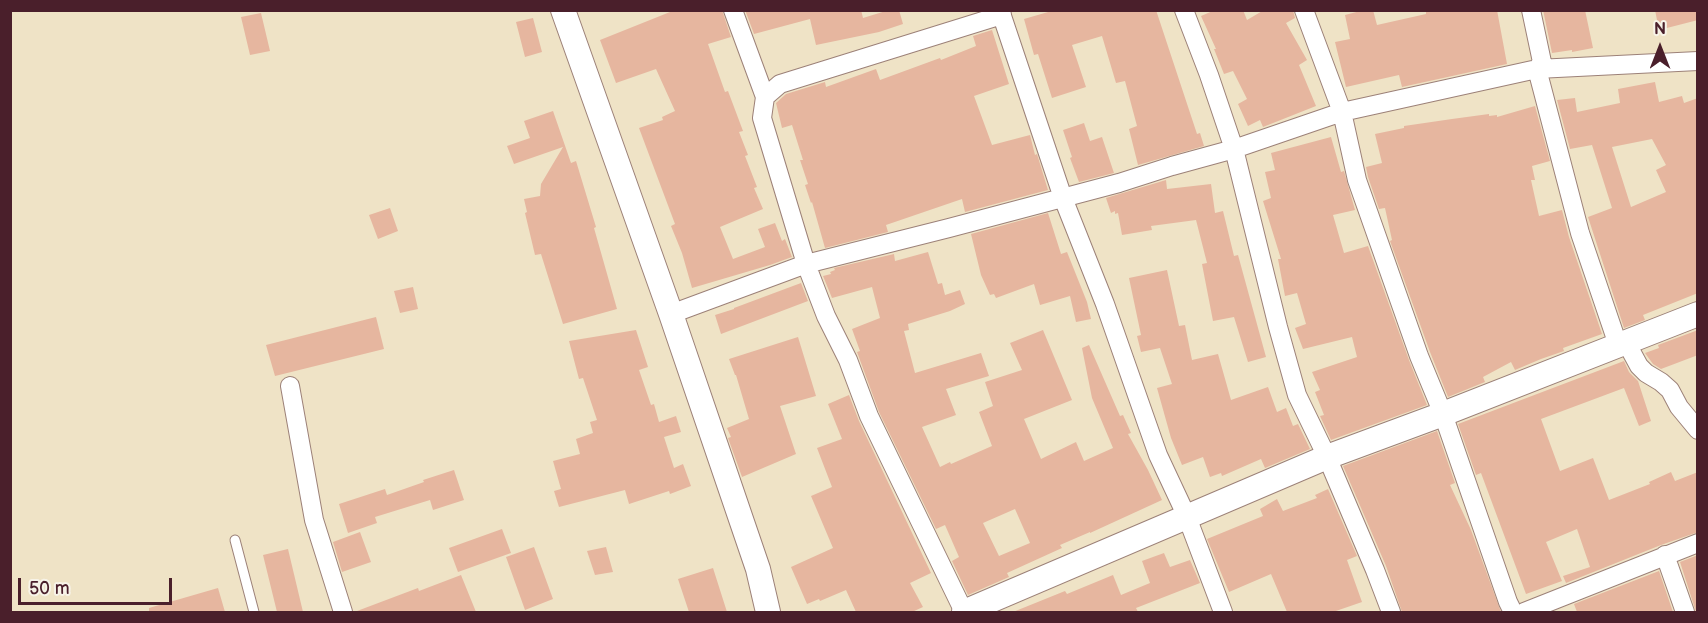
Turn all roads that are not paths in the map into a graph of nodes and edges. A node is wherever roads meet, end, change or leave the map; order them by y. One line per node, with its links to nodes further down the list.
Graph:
1 (563, 10): 14 (street)
2 (734, 10): 9 (street)
3 (1184, 10): 11 (street)
4 (1304, 10): 10 (street)
5 (1531, 10): 8 (street)
6 (1001, 13): 9 (street); 12 (street)
7 (1698, 61): 8 (street)
8 (1537, 69): 10 (street); 16 (street)
9 (765, 97): 13 (street)
10 (1342, 112): 11 (street); 18 (street)
11 (1234, 149): 12 (street); 20 (street)
12 (1063, 198): 13 (street); 21 (street)
13 (806, 264): 14 (street); 28 (street)
14 (671, 314): 27 (street)
15 (1698, 314): 16 (street)
16 (1622, 344): 18 (street); 19 (street)
17 (290, 386): 26 (street)
18 (1443, 414): 20 (street); 31 (street)
19 (1698, 430)
20 (1327, 457): 21 (street); 30 (street)
21 (1187, 517): 28 (street); 29 (street)
22 (235, 540): 25 (lane)
23 (1698, 543): 24 (street)
24 (1665, 555): 32 (street); 33 (street)
25 (254, 612)
26 (343, 612)
27 (768, 612)
28 (964, 612)
29 (1223, 612)
30 (1391, 612)
31 (1513, 612)
32 (1524, 612)
33 (1685, 612)

